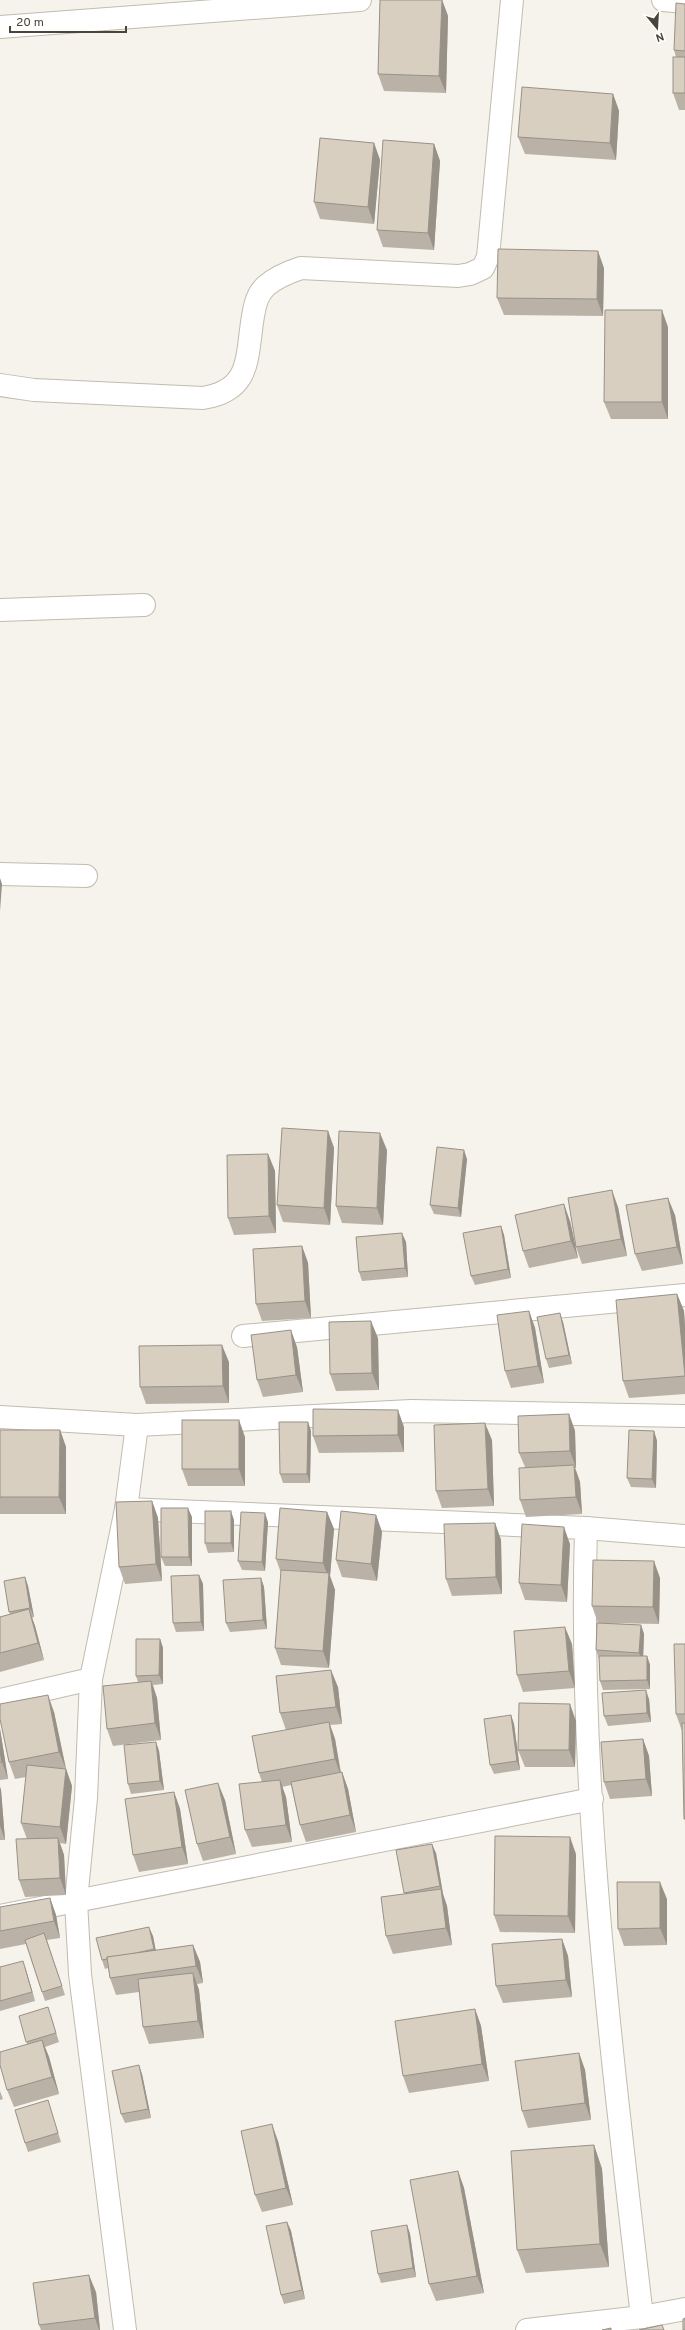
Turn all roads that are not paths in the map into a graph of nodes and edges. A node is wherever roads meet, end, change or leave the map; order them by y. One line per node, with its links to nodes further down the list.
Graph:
1 (360, 0): 4 (street)
2 (512, 0): 7 (street)
3 (663, 0): 5 (street)
4 (320, 2): 6 (street)
5 (685, 2)
6 (0, 27)
7 (0, 385)
8 (144, 605): 9 (street)
9 (0, 610)
10 (0, 874): 11 (street)
11 (86, 876)
12 (685, 1295): 13 (street)
13 (243, 1336)
14 (685, 1416): 16 (street)
15 (0, 1417): 16 (street)
16 (137, 1424): 17 (street)
17 (126, 1509): 18 (street); 20 (street)
18 (586, 1528): 19 (street); 22 (street)
19 (685, 1536)
20 (91, 1680): 21 (street); 23 (street)
21 (0, 1700)
22 (592, 1799): 23 (street); 26 (street)
23 (76, 1901): 24 (street); 27 (street)
24 (0, 1916)
25 (685, 2309): 26 (street)
26 (642, 2317): 28 (street)
27 (125, 2330)
28 (527, 2330)

